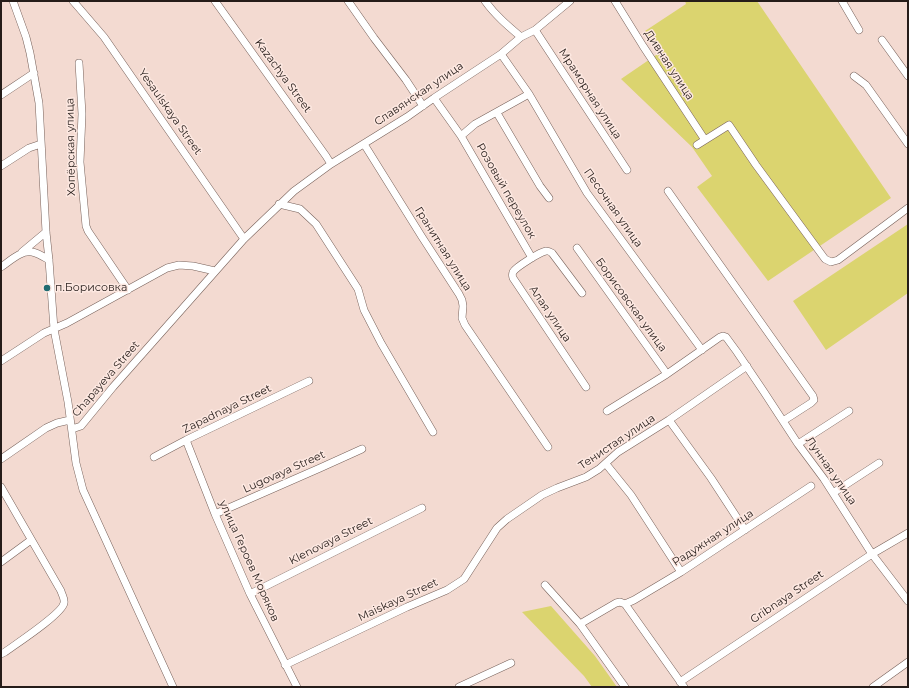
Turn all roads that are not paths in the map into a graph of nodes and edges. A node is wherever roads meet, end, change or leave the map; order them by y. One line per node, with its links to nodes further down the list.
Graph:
1 (13, 1): 15 (street)
2 (73, 1): 37 (street, Yesaulskaya Street)
3 (215, 1): 29 (street, Kazachya Street)
4 (348, 1): 21 (street)
5 (485, 1): 11 (street)
6 (570, 1): 9 (street, Славянская улица)
7 (615, 1): 24 (street, Дивная улица)
8 (842, 1): 10 (street)
9 (535, 30): 11 (street, Славянская улица); 31 (street, Мраморная улица)
10 (859, 30)
11 (521, 37): 13 (street, Славянская улица)
12 (882, 40): 17 (street)
13 (501, 54): 18 (street, Песочная улица); 20 (street, Славянская улица)
14 (79, 63): 44 (street, Хопёрская улица)
15 (34, 73): 19 (street); 25 (street)
16 (854, 76): 27 (street)
17 (908, 76)
18 (529, 94): 22 (street); 47 (street, Песочная улица)
19 (1, 95)
20 (434, 98): 21 (street, Славянская улица); 23 (street, Розовый переулок)
21 (423, 106): 26 (street, Славянская улица)
22 (497, 112): 23 (street); 33 (street)
23 (461, 136): 40 (street, Розовый переулок)
24 (705, 140): 28 (street); 35 (street)
25 (41, 144): 30 (street); 36 (street)
26 (364, 144): 29 (street, Славянская улица); 62 (street, Гранитная улица)
27 (908, 144)
28 (697, 145)
29 (331, 164): 34 (street, Славянская улица)
30 (1, 166)
31 (627, 170)
32 (668, 191): 57 (street)
33 (549, 198)
34 (279, 204): 37 (street, Славянская улица); 59 (street)
35 (908, 208)
36 (46, 232): 39 (street); 41 (street)
37 (244, 239): 43 (street, Chapayeva Street)
38 (577, 248): 50 (street, Борисовская улица)
39 (20, 254): 41 (street); 42 (street)
40 (532, 258): 45 (street, Алая улица); 52 (street, Алая улица)
41 (50, 260): 46 (street)
42 (1, 267)
43 (215, 271): 44 (street); 58 (street, Chapayeva Street)
44 (128, 290): 46 (street)
45 (582, 293)
46 (54, 329): 48 (street); 55 (street)
47 (702, 350): 49 (street, Лунная улица); 50 (street)
48 (1, 361)
49 (746, 366): 56 (street, Тенистая улица); 57 (street, Лунная улица)
50 (666, 374): 53 (street)
51 (309, 381): 60 (street, Zapadnaya Street)
52 (586, 387)
53 (607, 411)
54 (849, 411): 61 (street)
55 (70, 420): 58 (street); 65 (street)
56 (669, 420): 67 (street, Тенистая улица); 74 (street)
57 (783, 421): 61 (street, Лунная улица)
58 (72, 429): 90 (street, Chapayeva Street)
59 (433, 432)
60 (186, 440): 64 (street, Zapadnaya Street); 72 (street, улица Героев Моряков)
61 (798, 444): 70 (street, Лунная улица)
62 (548, 447)
63 (362, 449): 72 (street, Lugovaya Street)
64 (154, 457)
65 (1, 459)
66 (879, 463): 70 (street)
67 (606, 464): 73 (street, Тенистая улица); 79 (street)
68 (811, 486): 74 (street, Радужная улица)
69 (1, 487): 76 (street)
70 (833, 493): 77 (street, Лунная улица)
71 (422, 508): 81 (street, Klenovaya Street)
72 (215, 514): 81 (street, улица Героев Моряков)
73 (497, 528): 88 (street, Maiskaya Street)
74 (746, 530): 79 (street, Радужная улица)
75 (908, 533): 77 (street, Gribnaya Street)
76 (31, 540): 78 (street); 85 (street)
77 (872, 554): 82 (street, Лунная улица); 89 (street, Gribnaya Street)
78 (1, 562)
79 (681, 572): 83 (street, Радужная улица)
80 (545, 586): 84 (street)
81 (250, 594): 88 (street, улица Героев Моряков)
82 (908, 601)
83 (625, 604): 84 (street, Радужная улица); 89 (street)
84 (580, 624): 93 (street)
85 (1, 654)
86 (908, 662): 94 (street)
87 (511, 663): 92 (street)
88 (285, 665): 91 (street, улица Героев Моряков)
89 (682, 684)
90 (173, 687)
91 (297, 687)
92 (459, 687)
93 (625, 687)
94 (873, 687)

